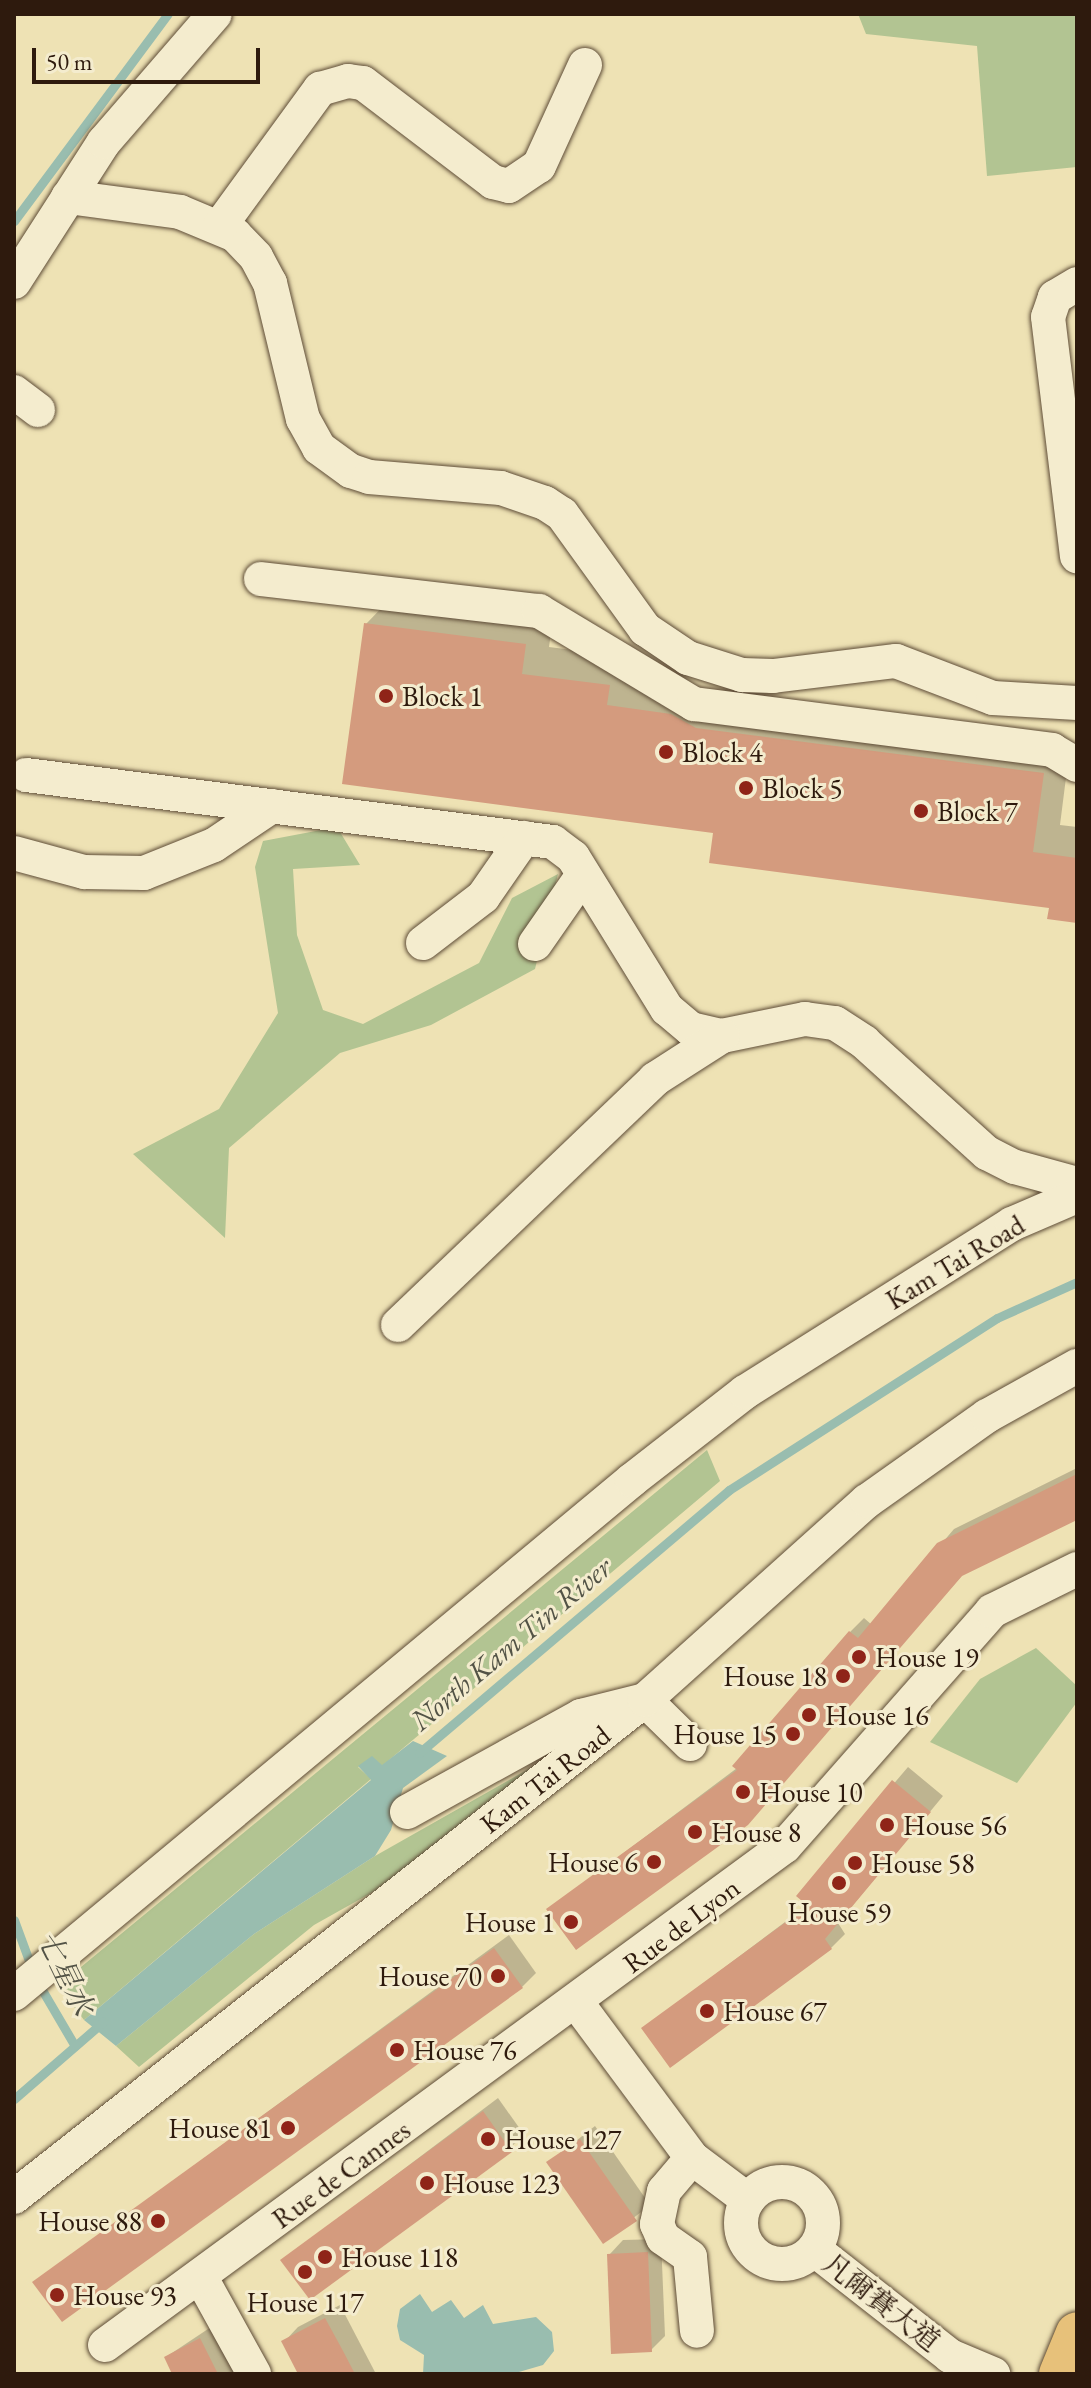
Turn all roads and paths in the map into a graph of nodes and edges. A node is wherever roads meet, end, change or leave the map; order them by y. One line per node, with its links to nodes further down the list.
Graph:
1 (215, 14): 3 (street)
2 (585, 65): 4 (street)
3 (68, 197): 4 (street); 5 (street)
4 (220, 226): 9 (street)
5 (14, 282)
6 (1077, 284): 7 (street)
7 (1077, 556)
8 (261, 579): 10 (street)
9 (1077, 703)
10 (1077, 765)
11 (26, 775): 12 (street)
12 (272, 806): 13 (street); 14 (street)
13 (524, 838): 15 (street); 16 (street)
14 (14, 853)
15 (583, 875): 17 (street); 18 (street)
16 (423, 943)
17 (535, 944)
18 (722, 1036): 19 (street); 21 (street)
19 (1077, 1184)
20 (1077, 1196): 27 (street, Kam Tai Road)
21 (398, 1325)
22 (1077, 1366): 24 (street, Kam Tai Road)
23 (1077, 1569): 28 (street, Rue de Lyon)
24 (645, 1700): 25 (street); 26 (street); 30 (street, Kam Tai Road)
25 (690, 1744)
26 (407, 1812)
27 (14, 1994)
28 (577, 2003): 29 (street); 33 (street, Rue de Cannes)
29 (692, 2158): 31 (street); 34 (street)
30 (14, 2197)
31 (748, 2200): 32 (street); 32 (street)
32 (815, 2250): 38 (street, 凡爾賽大道)
33 (200, 2276): 36 (street, Rue de Cannes); 37 (street)
34 (697, 2331)
35 (1077, 2333): 39 (main road)
36 (105, 2345)
37 (254, 2374)
38 (993, 2374)
39 (1060, 2374)

